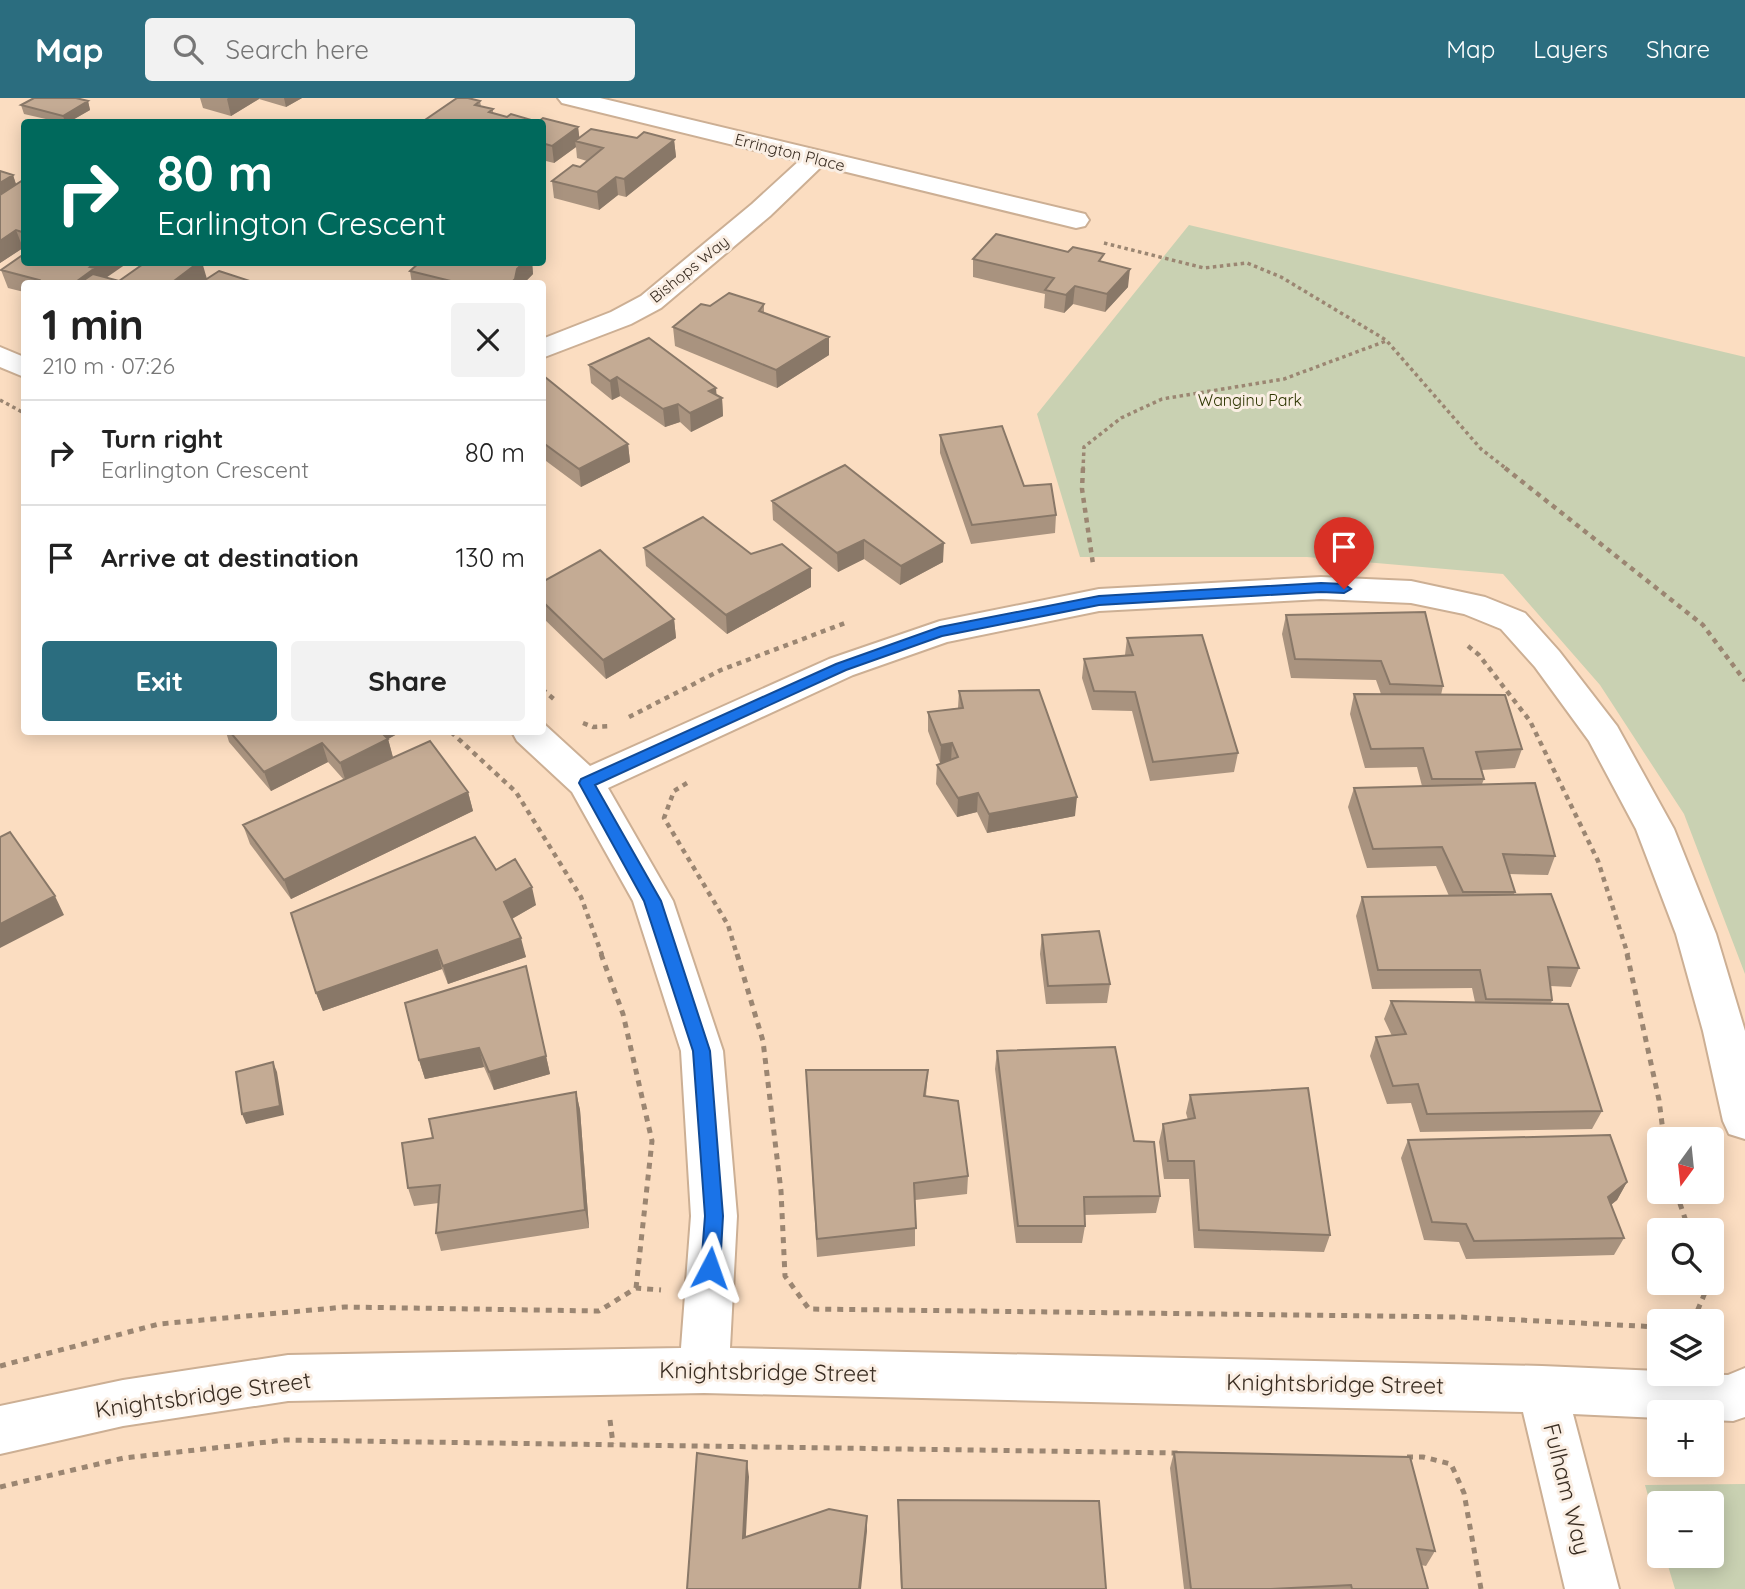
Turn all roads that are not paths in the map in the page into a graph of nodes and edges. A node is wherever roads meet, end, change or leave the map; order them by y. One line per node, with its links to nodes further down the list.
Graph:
1 (570, 98): 2 (street, Errington Place)
2 (816, 158): 3 (street, Errington Place); 6 (street, Bishops Way)
3 (1009, 204): 4 (street, Errington Place); 5 (street)
4 (1076, 220)
5 (988, 227)
6 (546, 347)
7 (0, 356): 8 (street)
8 (21, 366)
9 (533, 735): 10 (street)
10 (586, 783): 11 (street); 12 (street)
11 (1745, 1121)
12 (704, 1370): 13 (street, Knightsbridge Street); 15 (street, Knightsbridge Street)
13 (1542, 1389): 14 (street, Knightsbridge Street); 16 (street, Fulham Way)
14 (1745, 1391)
15 (0, 1430)
16 (1592, 1589)

